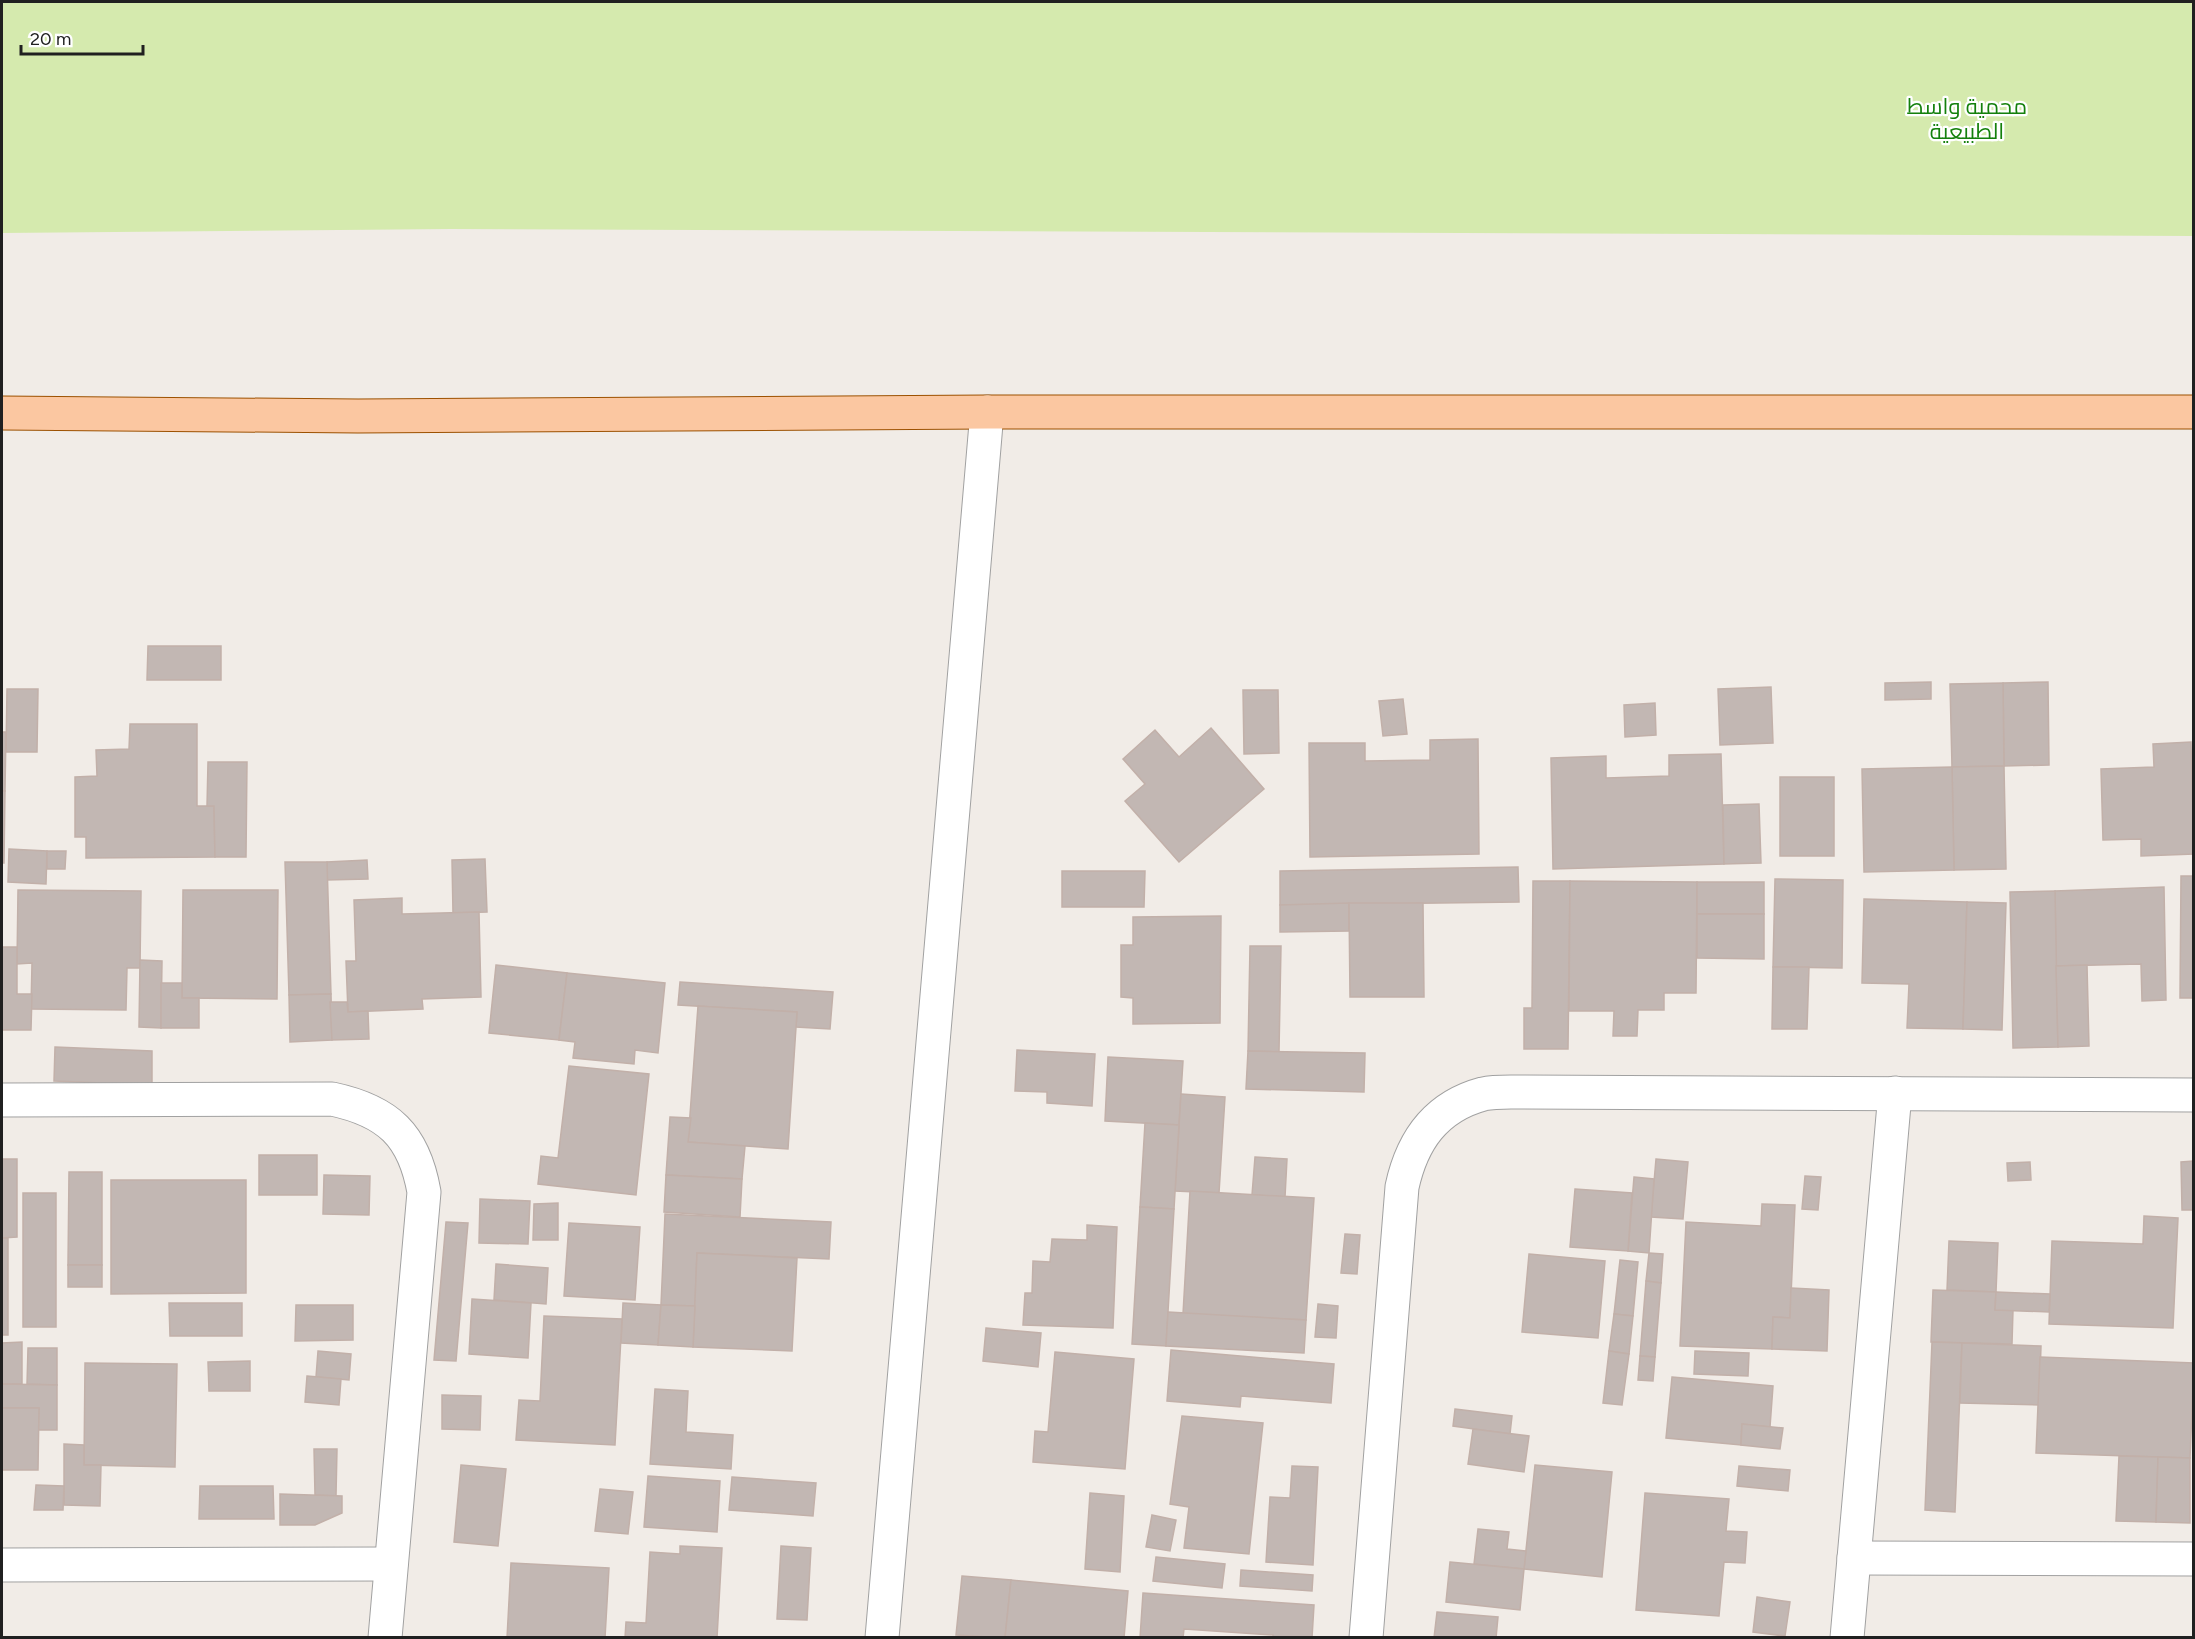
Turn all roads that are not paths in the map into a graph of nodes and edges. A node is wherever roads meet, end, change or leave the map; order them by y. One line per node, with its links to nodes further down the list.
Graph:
1 (987, 412): 2 (main road); 3 (main road); 12 (street)
2 (2193, 412)
3 (2, 413)
4 (1895, 1093): 5 (street); 7 (street); 13 (street)
5 (2193, 1095)
6 (2, 1100): 9 (street)
7 (1854, 1558): 8 (street); 14 (street)
8 (2193, 1559)
9 (391, 1564): 10 (street); 11 (street)
10 (2, 1565)
11 (385, 1638)
12 (882, 1638)
13 (1366, 1638)
14 (1847, 1638)

